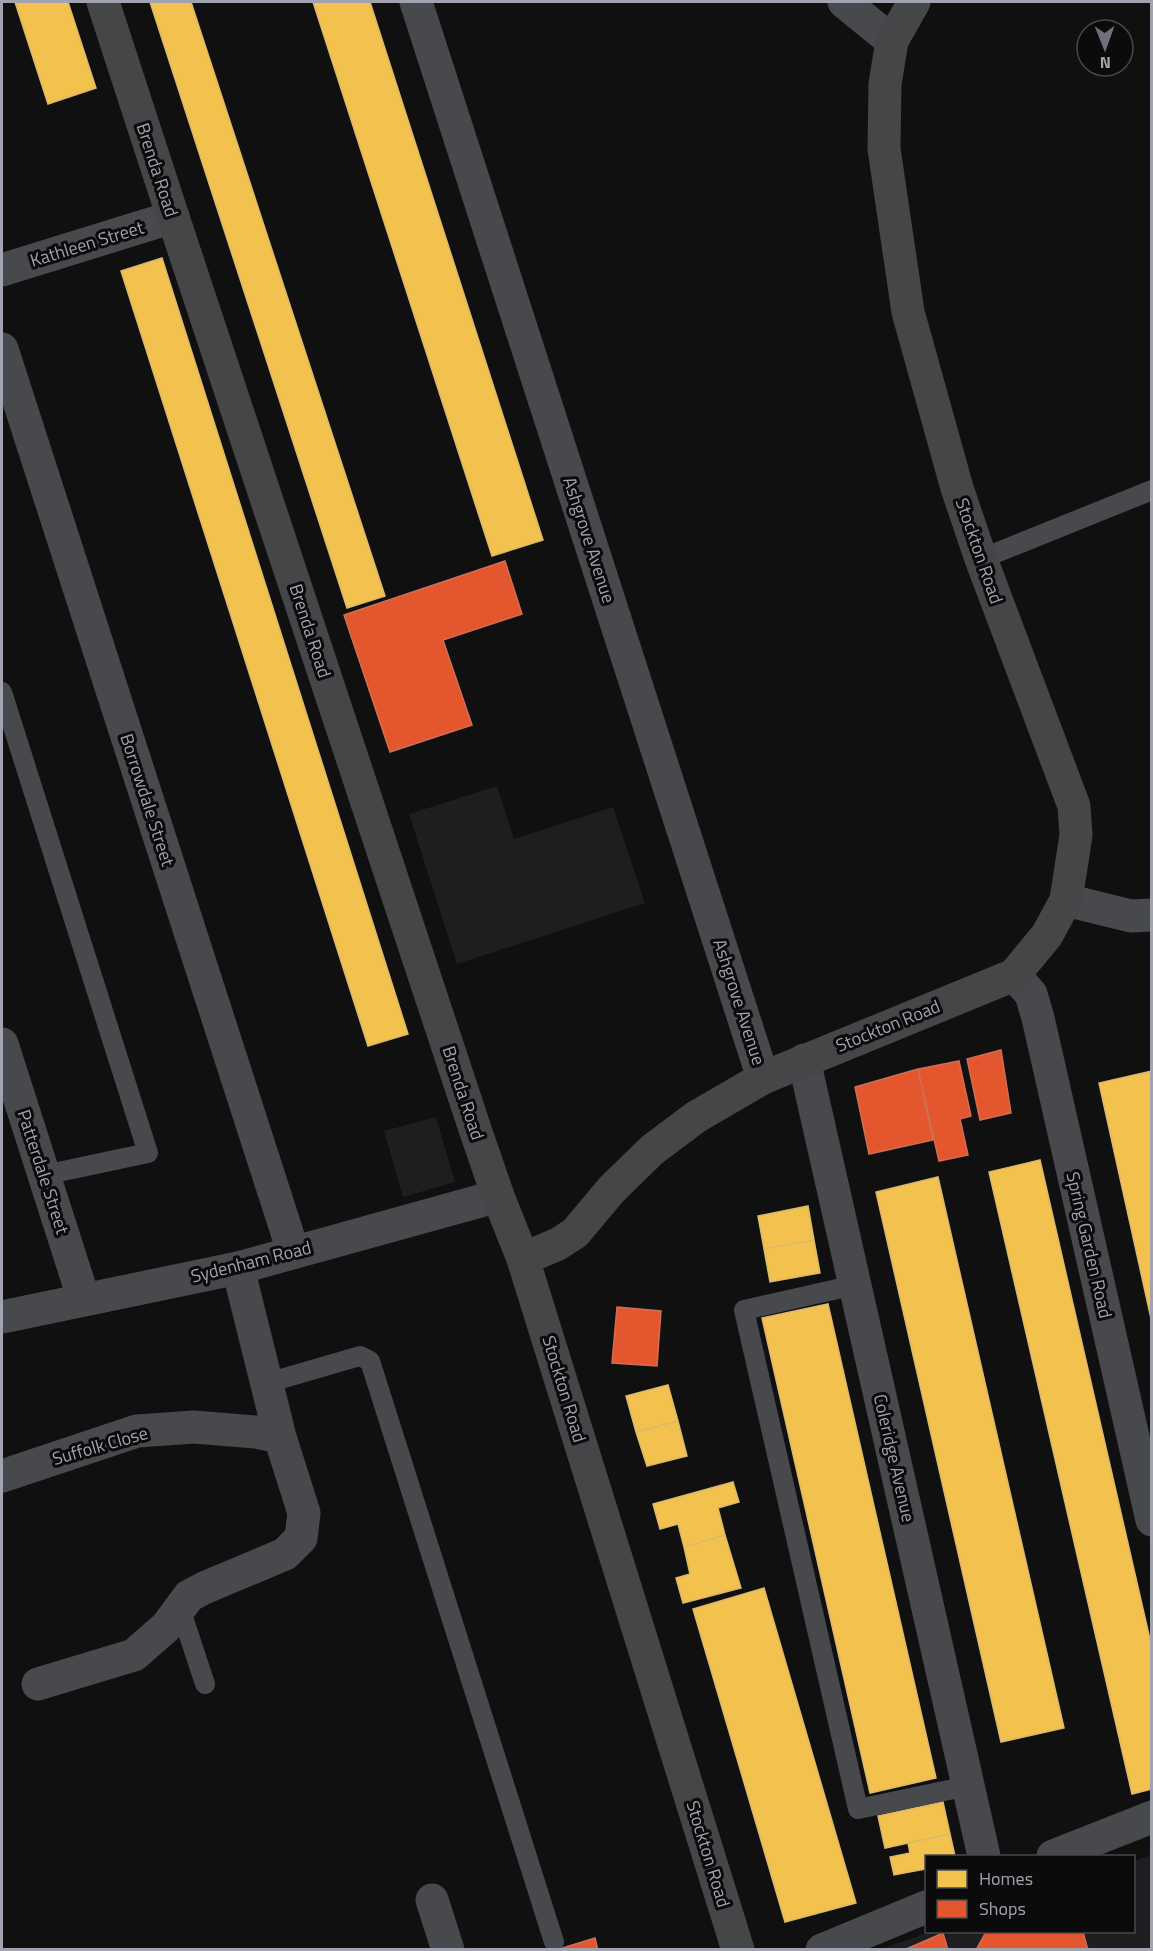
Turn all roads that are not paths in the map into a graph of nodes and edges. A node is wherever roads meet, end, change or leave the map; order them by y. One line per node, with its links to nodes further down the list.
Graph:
1 (103, 2): 6 (main road, Brenda Road)
2 (416, 2): 18 (street, Ashgrove Avenue)
3 (844, 2): 5 (street)
4 (914, 2): 5 (main road, Stockton Road)
5 (892, 41): 11 (main road, Stockton Road)
6 (172, 217): 7 (street, Kathleen Street); 20 (main road, Brenda Road)
7 (2, 270)
8 (2, 349): 9 (street, Borrowdale Street)
9 (8, 393): 21 (street, Borrowdale Street)
10 (1152, 490): 11 (lane)
11 (981, 559): 13 (main road, Stockton Road)
12 (2, 692): 19 (lane)
13 (1066, 900): 14 (street); 15 (main road, Stockton Road)
14 (1152, 915)
15 (1014, 975): 17 (main road, Stockton Road); 30 (street, Spring Garden Road)
16 (2, 1044): 19 (street, Patterdale Street)
17 (804, 1060): 18 (main road, Stockton Road); 24 (street, Coleridge Avenue)
18 (763, 1078): 22 (main road, Stockton Road)
19 (44, 1175): 25 (street, Patterdale Street)
20 (498, 1196): 21 (street, Sydenham Road); 22 (main road, Brenda Road)
21 (293, 1251): 23 (street, Sydenham Road)
22 (523, 1259): 42 (main road, Stockton Road)
23 (238, 1268): 25 (street, Sydenham Road); 27 (street)
24 (855, 1285): 34 (street, Coleridge Avenue); 34 (lane)
25 (84, 1300): 26 (street, Sydenham Road)
26 (2, 1317)
27 (267, 1383): 28 (street); 40 (lane)
28 (279, 1437): 29 (street, Suffolk Close); 31 (street)
29 (15, 1472)
30 (1152, 1520)
31 (180, 1608): 32 (street); 33 (lane)
32 (38, 1684)
33 (205, 1684)
34 (968, 1786): 36 (street, Coleridge Avenue)
35 (1152, 1817): 37 (street)
36 (984, 1855)
37 (1058, 1855)
38 (432, 1900): 41 (street)
39 (925, 1908): 43 (street)
40 (554, 1942)
41 (448, 1950)
42 (738, 1950)
43 (822, 1950)

